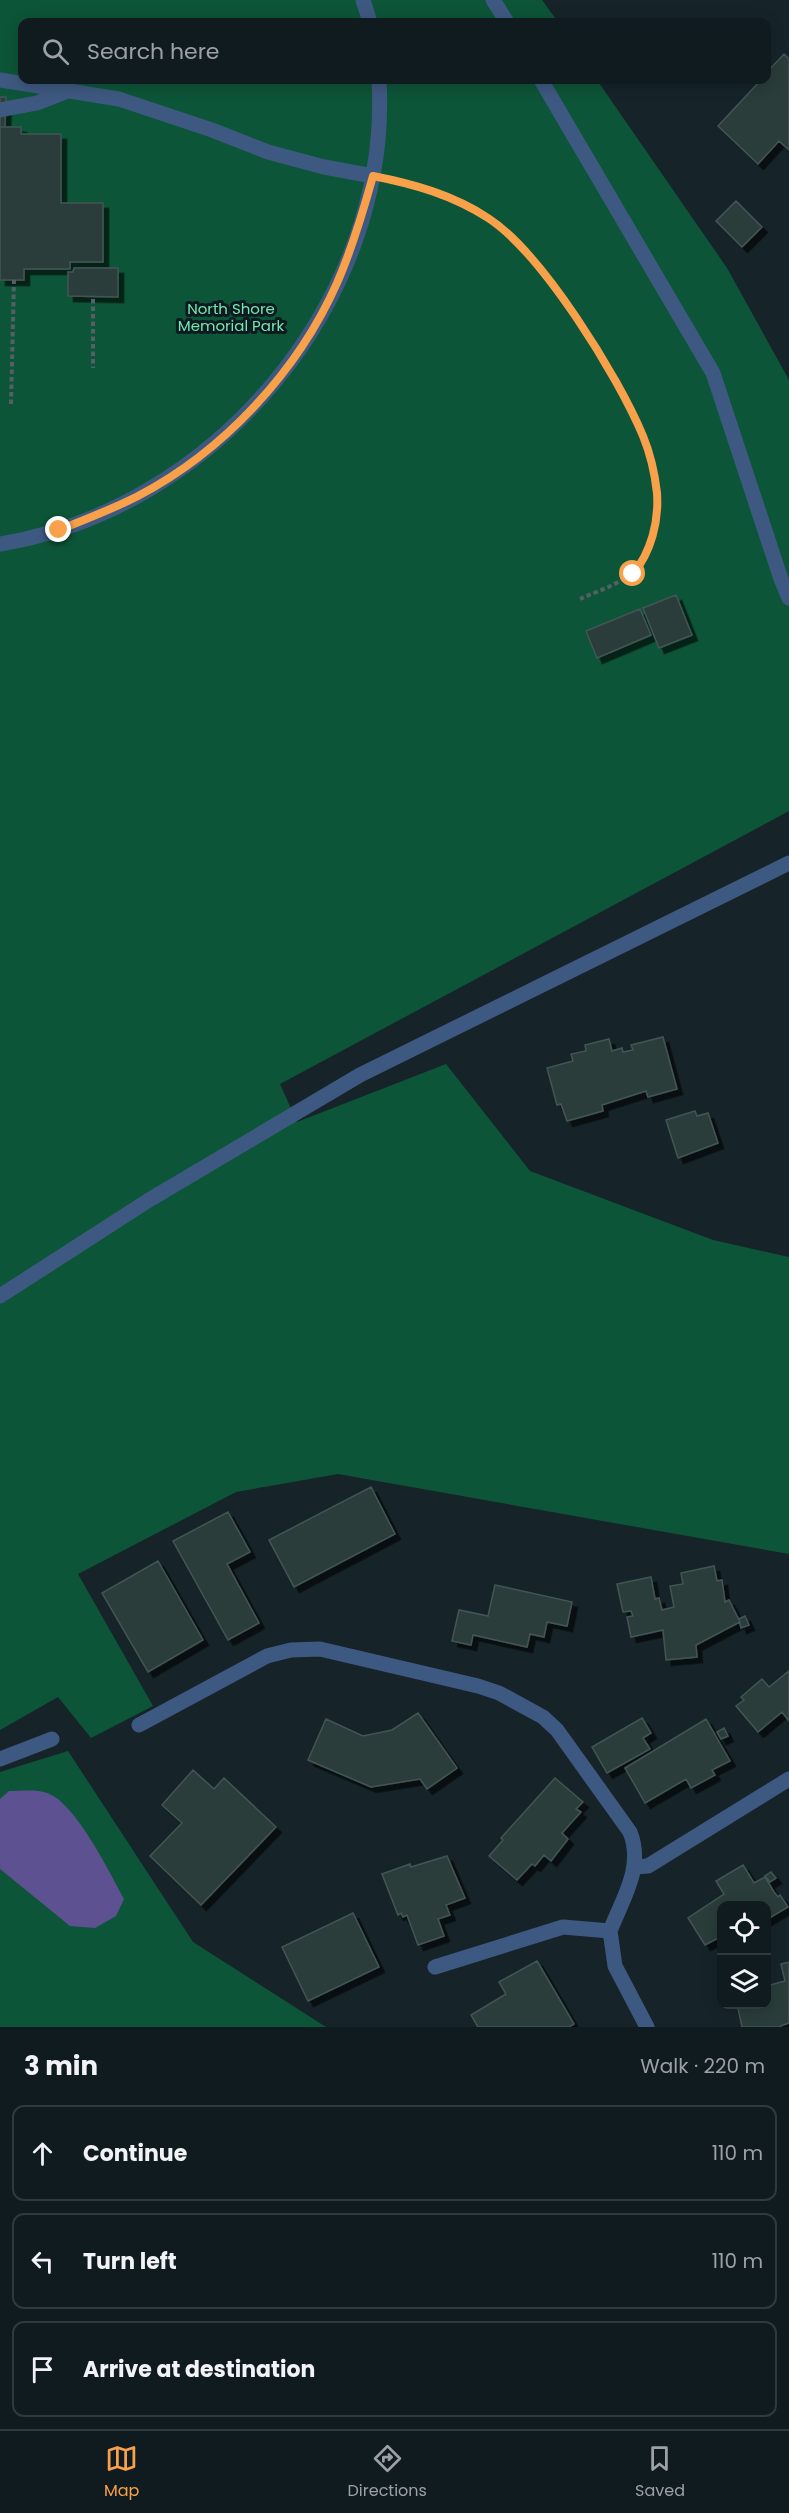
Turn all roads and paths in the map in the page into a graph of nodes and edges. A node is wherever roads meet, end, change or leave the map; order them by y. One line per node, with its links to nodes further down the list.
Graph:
1 (363, 0): 3 (street)
2 (493, 0): 4 (street)
3 (369, 18)
4 (504, 18)
5 (0, 80): 6 (street)
6 (18, 83)
7 (28, 84): 10 (street)
8 (379, 84): 12 (street)
9 (543, 84): 18 (street)
10 (70, 90): 11 (street); 12 (street)
11 (0, 110)
12 (373, 176): 17 (street); 19 (path)
13 (14, 280): 16 (path)
14 (93, 299): 15 (path)
15 (93, 368)
16 (11, 404)
17 (0, 544)
18 (789, 597)
19 (580, 599)
20 (789, 863): 21 (street)
21 (0, 1296)
22 (139, 1725): 26 (street)
23 (52, 1739): 24 (street)
24 (0, 1759)
25 (789, 1779): 26 (street)
26 (635, 1867): 27 (street)
27 (609, 1931): 28 (street); 29 (street)
28 (435, 1967)
29 (647, 2027)

